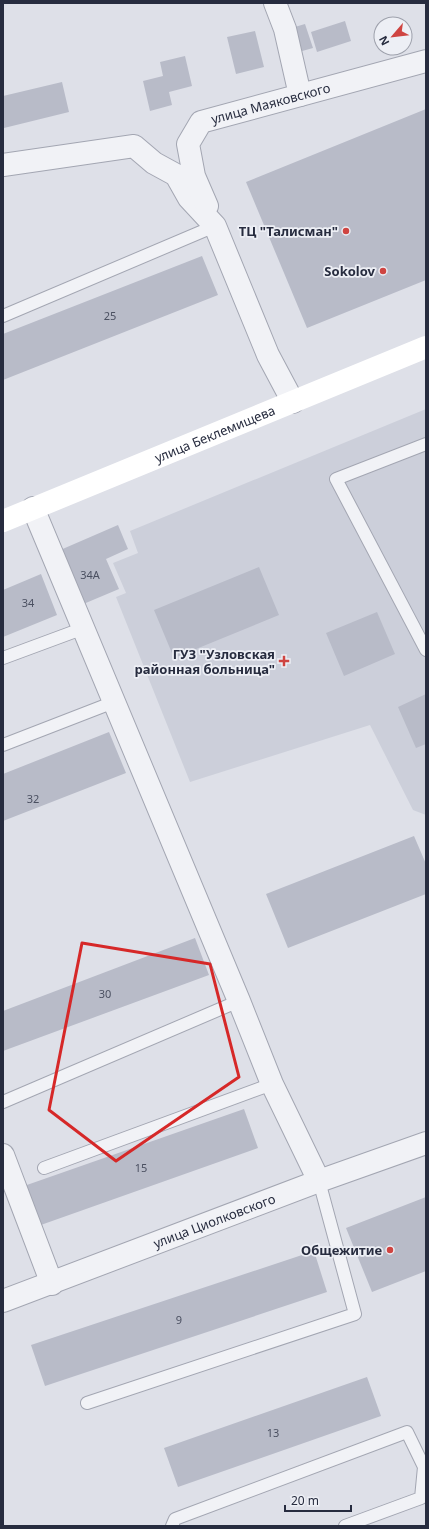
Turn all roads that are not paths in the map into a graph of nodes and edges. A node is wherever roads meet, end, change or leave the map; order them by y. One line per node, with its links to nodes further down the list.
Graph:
1 (275, 3): 3 (street)
2 (426, 61): 3 (street, улица Маяковского)
3 (300, 95): 5 (street, улица Маяковского)
4 (3, 165): 5 (street, улица Маяковского)
5 (215, 226): 6 (lane); 8 (street, улица Маяковского)
6 (3, 316)
7 (426, 347): 8 (main road, улица Беклемищева)
8 (294, 402): 10 (main road, улица Беклемищева)
9 (426, 444): 13 (lane)
10 (33, 508): 11 (main road, улица Беклемищева); 12 (street)
11 (3, 521)
12 (84, 628): 14 (lane); 15 (street)
13 (426, 650)
14 (3, 658)
15 (114, 702): 16 (lane); 17 (street)
16 (3, 745)
17 (240, 1001): 18 (street); 19 (lane)
18 (272, 1084): 22 (lane); 23 (street)
19 (3, 1102)
20 (426, 1144): 23 (street, улица Циолковского)
21 (5, 1168): 24 (street)
22 (44, 1168)
23 (319, 1181): 24 (street, улица Циолковского); 26 (lane)
24 (52, 1284): 25 (street, улица Циолковского)
25 (3, 1302)
26 (87, 1403)
27 (172, 1526): 28 (lane)
28 (345, 1526)

